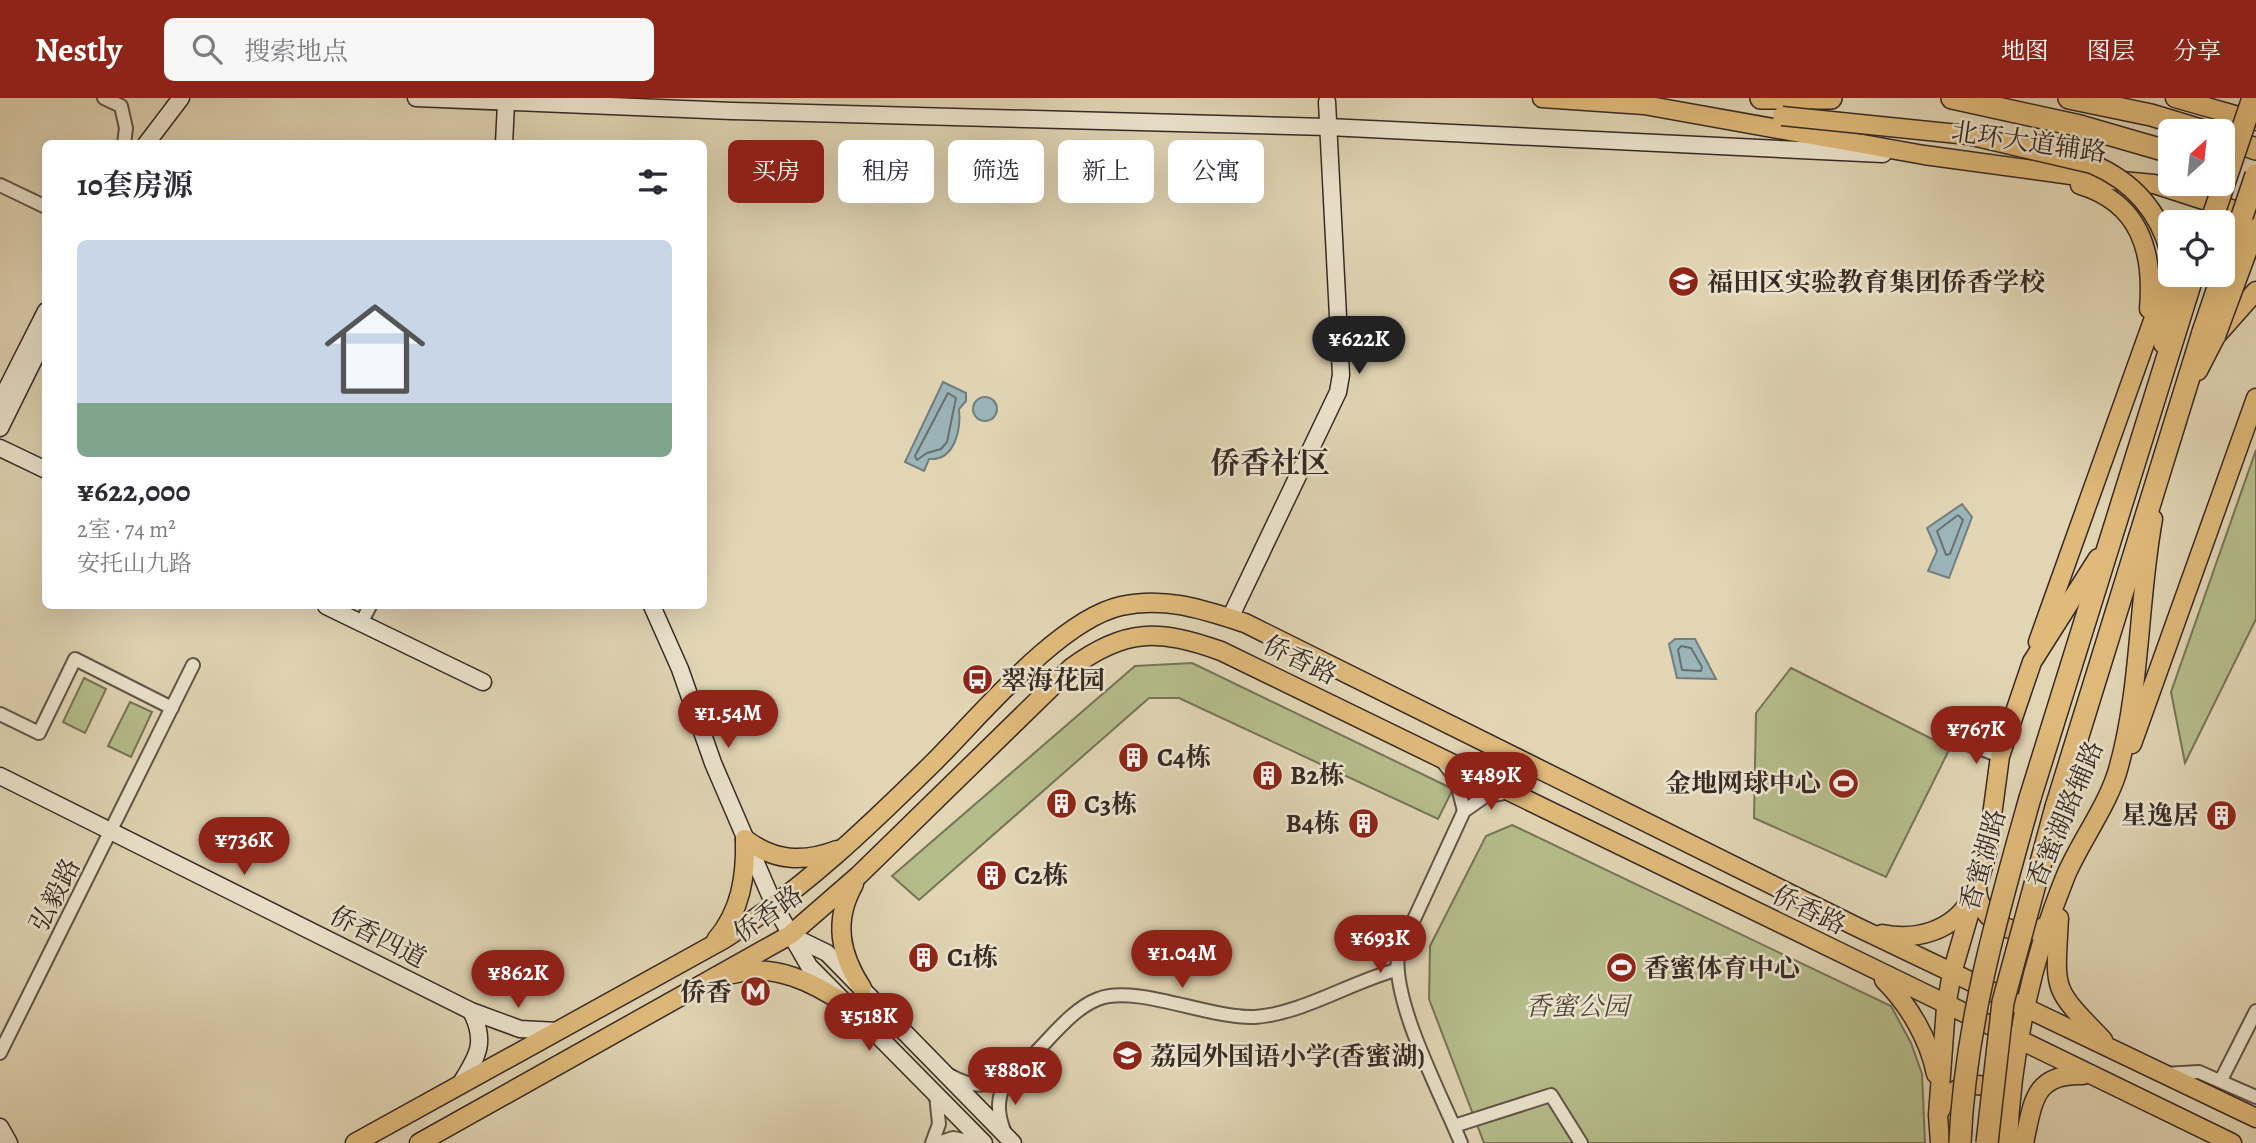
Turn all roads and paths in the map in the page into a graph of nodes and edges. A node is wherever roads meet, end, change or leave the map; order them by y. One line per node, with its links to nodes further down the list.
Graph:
1 (104, 98): 19 (street)
2 (181, 98): 20 (street)
3 (416, 98): 13 (street)
4 (1542, 98): 14 (main road, 北环大道辅路)
5 (1761, 98): 6 (highway)
6 (1830, 98)
7 (1952, 98): 23 (highway)
8 (2069, 98): 15 (highway)
9 (2108, 98): 15 (highway)
10 (2175, 98): 17 (main road)
11 (2253, 98): 32 (highway, bridge)
12 (1327, 102): 18 (street)
13 (506, 103): 18 (street); 21 (street)
14 (1644, 105): 25 (main road, 北环大道辅路); 34 (main road, bridge)
15 (2151, 116): 16 (highway)
16 (2162, 119)
17 (2256, 121)
18 (1328, 127): 25 (street); 56 (street)
19 (124, 140)
20 (149, 140)
21 (504, 140)
22 (2235, 142): 24 (highway)
23 (2158, 149)
24 (2256, 149)
25 (1924, 155): 26 (main road, 北环大道辅路)
26 (2023, 168): 33 (main road, 北环大道辅路); 43 (main road)
27 (2235, 175): 29 (highway)
28 (2256, 175): 44 (highway, bridge)
29 (2256, 182)
30 (0, 185): 31 (street)
31 (42, 205)
32 (2215, 210)
33 (2256, 217)
34 (2158, 220)
35 (2235, 226): 36 (main road)
36 (2256, 230): 44 (main road, bridge)
37 (2166, 287): 43 (main road)
38 (2171, 287): 42 (main road)
39 (2187, 287): 42 (highway, 香蜜湖路)
40 (2256, 291): 44 (main road)
41 (42, 319): 47 (street)
42 (2172, 320): 52 (highway, 香蜜湖路)
43 (2148, 331): 58 (main road)
44 (2210, 334): 50 (highway)
45 (42, 343): 48 (street)
46 (2256, 398): 68 (main road)
47 (0, 402)
48 (0, 428)
49 (0, 448): 51 (street)
50 (2164, 461): 68 (main road, 香蜜湖路辅路); 122 (highway, bridge)
51 (42, 468)
52 (2110, 533): 58 (main road, 香蜜湖路辅路); 121 (highway, 香蜜湖路, bridge)
53 (332, 609): 57 (street)
54 (368, 609): 57 (street)
55 (653, 609): 74 (street)
56 (1230, 618): 63 (main road, 侨香路); 75 (main road, 侨香路)
57 (361, 623): 60 (street)
58 (2032, 662): 66 (main road, 香蜜湖路辅路)
59 (193, 665): 61 (street, 弘毅路)
60 (483, 682)
61 (172, 708): 62 (street); 73 (street, 弘毅路)
62 (0, 714)
63 (1480, 742): 67 (main road, 侨香路); 69 (main road)
64 (1965, 743): 66 (street)
65 (1434, 755): 69 (main road, 侨香路); 72 (street); 76 (main road, 侨香路)
66 (2000, 756): 77 (main road, 香蜜湖路辅路)
67 (1515, 760): 71 (main road); 81 (main road, 侨香路)
68 (2119, 769): 78 (main road, 香蜜湖路辅路)
69 (1466, 770): 71 (main road, 侨香路)
70 (0, 776): 73 (street, 侨香四道)
71 (1506, 790): 72 (street); 85 (main road, 侨香路)
72 (1464, 811): 84 (street)
73 (112, 831): 92 (street, 侨香四道); 97 (street, 弘毅路)
74 (746, 839): 75 (main road); 79 (street); 83 (main road)
75 (844, 847): 79 (main road, 侨香路)
76 (859, 875): 82 (main road, 侨香路); 88 (main road)
77 (1977, 888): 80 (main road); 81 (main road); 86 (main road, 香蜜湖路辅路)
78 (2060, 891): 80 (main road, 香蜜湖路辅路); 96 (main road)
79 (775, 907): 82 (street); 83 (main road, 侨香路)
80 (2049, 924): 91 (main road, 香蜜湖路辅路)
81 (1857, 927): 86 (main road, 侨香路)
82 (790, 935): 87 (main road, 侨香路); 88 (street); 89 (street)
83 (710, 947): 94 (main road, 侨香路)
84 (1396, 970): 100 (street); 109 (street)
85 (1874, 971): 90 (main road, 侨香路); 107 (main road)
86 (1952, 973): 90 (main road, 香蜜湖路辅路); 91 (main road, 侨香路)
87 (716, 979): 89 (main road); 114 (main road, 侨香路)
88 (862, 988): 98 (street)
89 (847, 1004): 104 (street)
90 (1946, 1006): 95 (main road, 侨香路); 107 (main road, 香蜜湖路辅路)
91 (2026, 1009): 95 (main road, 香蜜湖路辅路); 96 (main road, 侨香路)
92 (471, 1011): 94 (street, 侨香四道); 103 (street)
93 (2256, 1011): 102 (street)
94 (561, 1031): 103 (main road, 侨香路)
95 (2020, 1042): 101 (main road, 侨香路); 106 (main road, 香蜜湖路辅路)
96 (2115, 1052): 99 (main road, 侨香路)
97 (0, 1054)
98 (942, 1070): 100 (street); 111 (street)
99 (2163, 1074): 102 (street, 侨香路); 108 (main road, 侨香路)
100 (1009, 1077): 111 (street)
101 (2097, 1079): 124 (main road); 125 (main road, 侨香路)
102 (2221, 1080): 105 (street, 侨香路)
103 (459, 1086): 113 (main road, 侨香路)
104 (936, 1094): 115 (street); 117 (street)
105 (2256, 1097)
106 (2010, 1105): 107 (main road); 123 (main road, 香蜜湖路辅路)
107 (1938, 1109): 120 (main road, 香蜜湖路辅路)
108 (2256, 1118)
109 (1454, 1126): 118 (street); 119 (street)
110 (0, 1127): 112 (street)
111 (1010, 1140)
112 (9, 1143)
113 (355, 1143)
114 (419, 1143)
115 (932, 1143)
116 (937, 1143): 117 (street)
117 (981, 1143)
118 (1461, 1143)
119 (1581, 1143)
120 (1940, 1143)
121 (1960, 1143)
122 (1987, 1143)
123 (2008, 1143)
124 (2024, 1143)
125 (2232, 1143)

